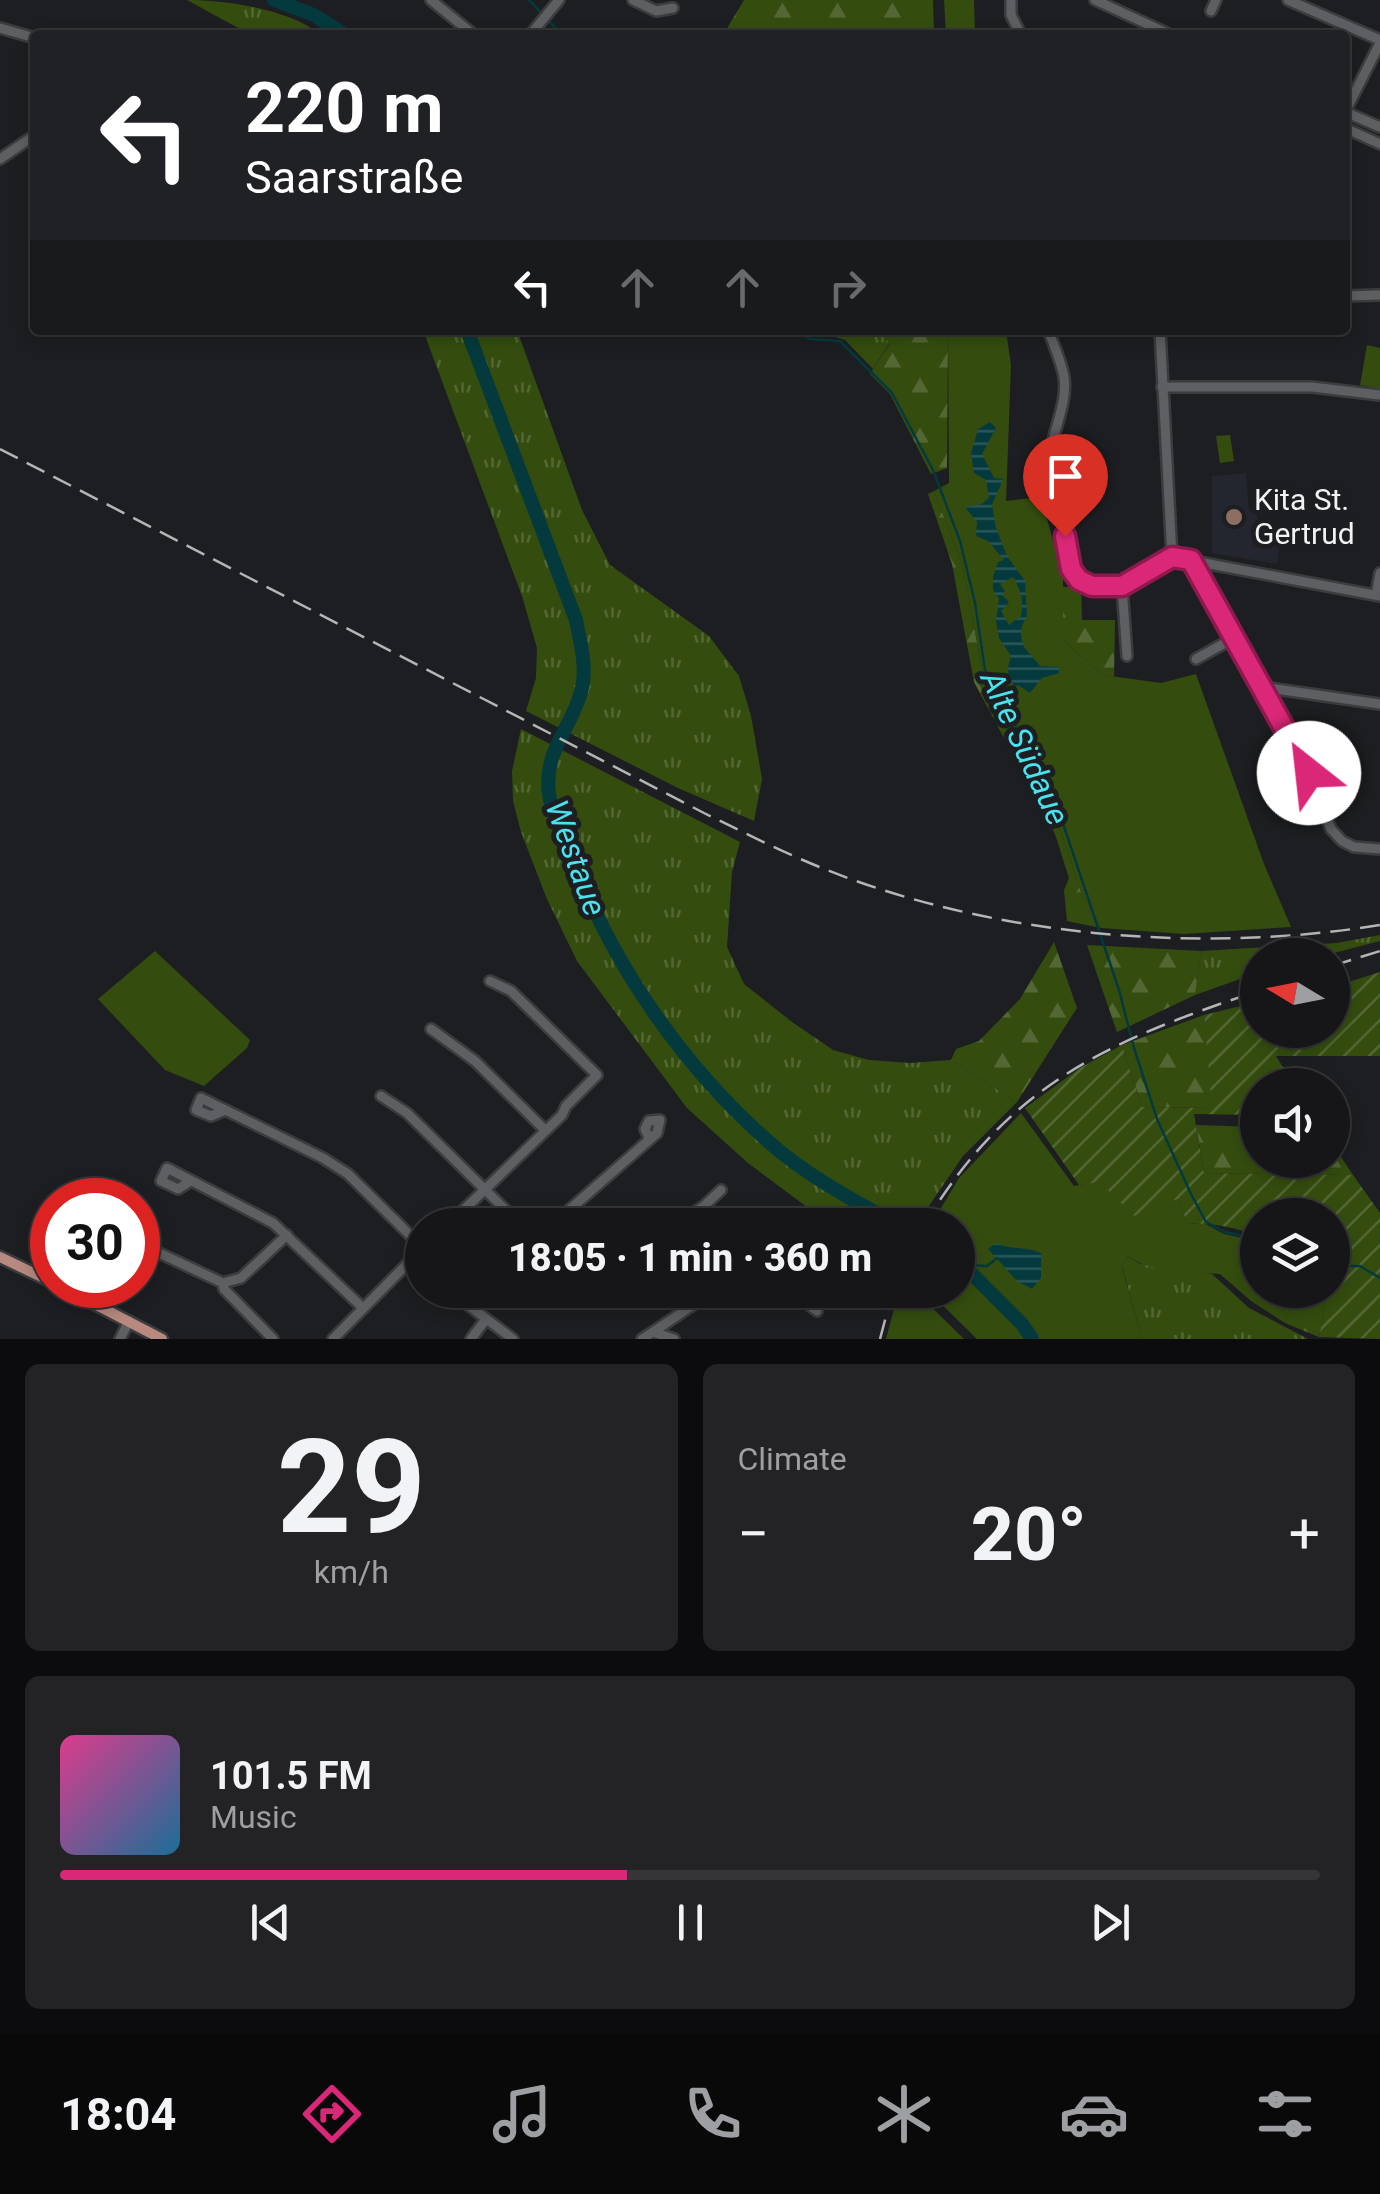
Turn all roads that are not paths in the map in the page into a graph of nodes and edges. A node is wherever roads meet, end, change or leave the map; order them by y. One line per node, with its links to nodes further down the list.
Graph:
1 (432, 0): 9 (street)
2 (632, 0): 7 (street)
3 (1011, 0): 11 (street)
4 (1288, 0): 14 (street)
5 (1098, 1): 12 (street)
6 (556, 4): 10 (street)
7 (674, 8)
8 (0, 28): 13 (street)
9 (468, 30)
10 (534, 30)
11 (1019, 30)
12 (1161, 30)
13 (30, 37)
14 (1380, 42): 15 (street)
15 (1350, 102)
16 (1350, 114): 17 (street)
17 (1380, 127)
18 (1350, 130): 20 (street)
19 (30, 139): 21 (street)
20 (1380, 144)
21 (0, 160)
22 (1350, 296): 23 (street)
23 (1380, 296)
24 (1050, 335): 28 (street)
25 (1160, 335): 26 (street)
26 (1162, 386): 27 (street); 30 (street)
27 (1380, 395)
28 (1054, 459)
29 (1065, 536): 33 (street)
30 (1172, 557): 31 (street); 33 (street)
31 (1191, 560): 34 (street); 35 (street)
32 (1380, 573): 34 (street)
33 (1122, 586): 36 (street)
34 (1378, 596)
35 (1234, 638): 37 (street); 38 (street)
36 (1126, 656)
37 (1196, 659)
38 (1262, 687): 39 (street); 40 (street)
39 (1380, 704)
40 (1380, 849)
41 (490, 981): 45 (street)
42 (431, 1029): 45 (street)
43 (381, 1096): 48 (street)
44 (223, 1111): 54 (street)
45 (545, 1130): 48 (street)
46 (649, 1138): 52 (street)
47 (189, 1182): 55 (street)
48 (483, 1188): 50 (street); 51 (street)
49 (721, 1190): 53 (street)
50 (464, 1208)
51 (504, 1208)
52 (571, 1208)
53 (701, 1208)
54 (405, 1231)
55 (288, 1235): 60 (street); 62 (street)
56 (160, 1253): 60 (street)
57 (0, 1257): 59 (main road)
58 (405, 1265): 62 (street)
59 (30, 1272)
60 (223, 1283): 72 (street)
61 (103, 1308): 68 (main road)
62 (363, 1308): 73 (street)
63 (472, 1308): 67 (street)
64 (689, 1308): 69 (street)
65 (813, 1308): 66 (street)
66 (817, 1311)
67 (486, 1319): 74 (street); 75 (street)
68 (129, 1321): 70 (street); 71 (main road)
69 (654, 1332): 76 (street); 77 (street)
70 (120, 1339)
71 (162, 1339)
72 (273, 1339)
73 (333, 1339)
74 (470, 1339)
75 (513, 1339)
76 (642, 1339)
77 (674, 1339)

